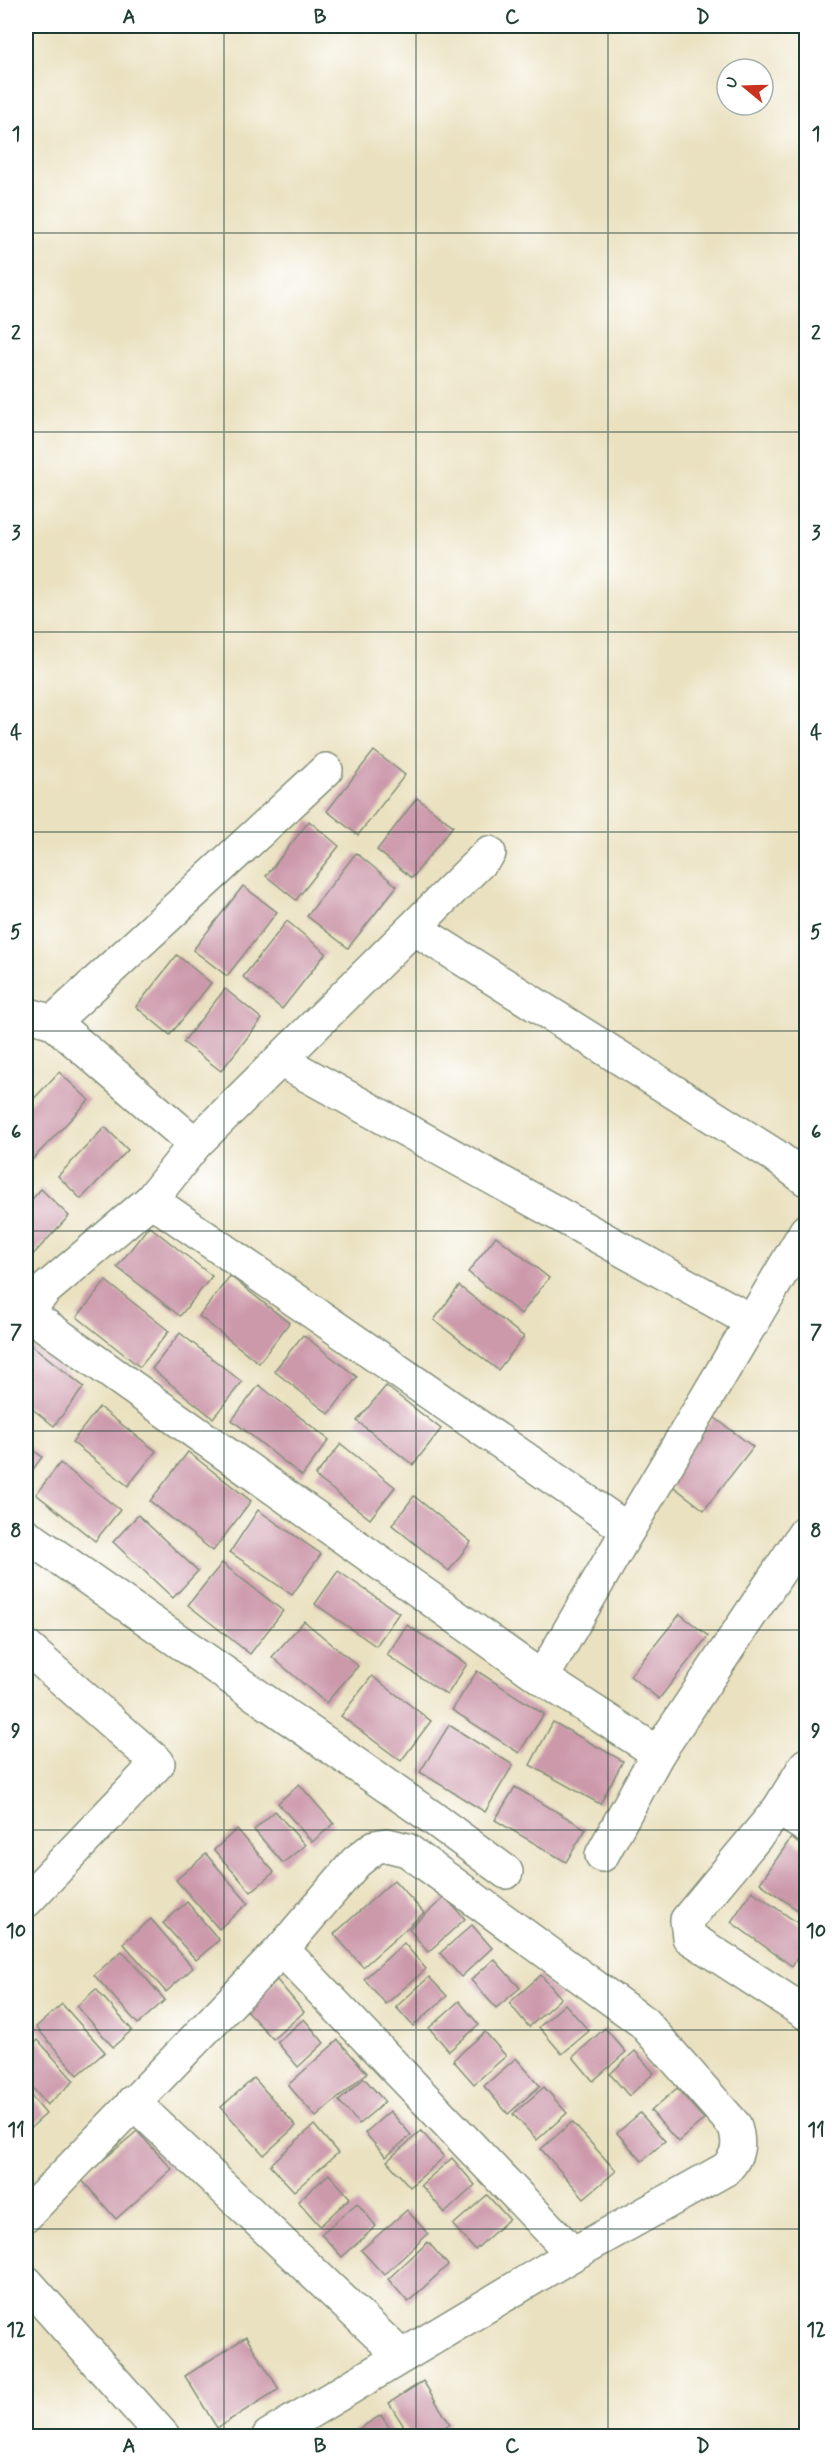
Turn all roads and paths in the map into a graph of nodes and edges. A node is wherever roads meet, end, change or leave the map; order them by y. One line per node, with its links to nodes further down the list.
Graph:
1 (326, 770): 4 (street)
2 (489, 853): 3 (street)
3 (414, 928): 5 (street); 7 (street)
4 (39, 1018): 6 (street)
5 (280, 1060): 6 (street); 11 (street)
6 (195, 1144): 8 (street)
7 (807, 1179)
8 (151, 1200): 10 (street); 12 (street)
9 (807, 1231): 11 (street)
10 (26, 1312): 16 (street)
11 (753, 1322): 12 (street)
12 (628, 1530): 16 (street)
13 (807, 1531): 17 (street)
14 (26, 1534): 22 (street)
15 (26, 1647): 23 (street)
16 (542, 1678): 17 (street)
17 (658, 1753): 21 (street)
18 (807, 1765): 19 (street)
19 (779, 1809): 20 (street); 25 (street)
20 (807, 1826)
21 (602, 1855)
22 (506, 1872)
23 (30, 1889)
24 (282, 1949): 26 (street); 28 (street); 28 (street)
25 (807, 2013)
26 (134, 2102): 27 (street); 30 (street)
27 (26, 2215)
28 (573, 2254): 30 (street)
29 (26, 2282): 31 (street)
30 (401, 2356): 32 (street)
31 (164, 2436)
32 (269, 2436)

